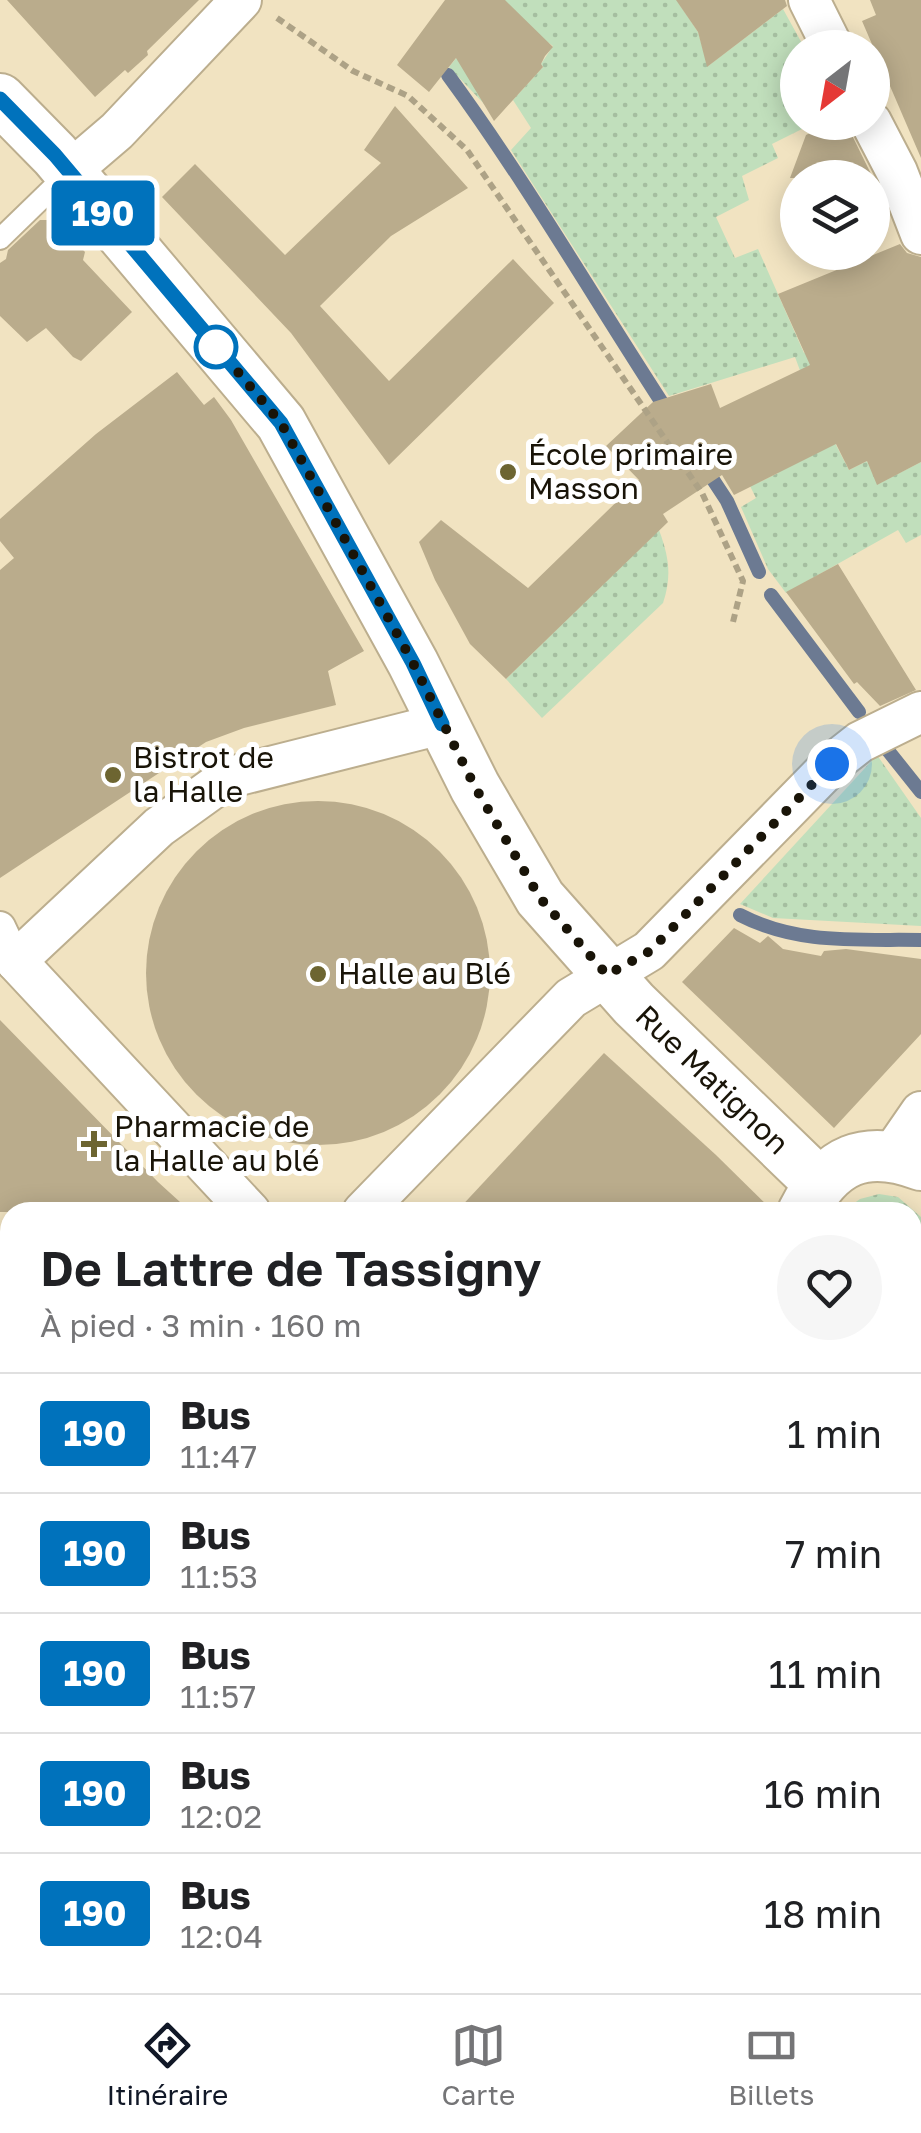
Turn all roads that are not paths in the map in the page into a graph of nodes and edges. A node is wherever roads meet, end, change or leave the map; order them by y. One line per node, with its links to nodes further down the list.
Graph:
1 (809, 0): 3 (street)
2 (253, 5): 6 (street)
3 (824, 30)
4 (0, 99): 6 (street, Rue Matignon)
5 (881, 140): 7 (street)
6 (69, 172): 8 (lane); 10 (street, Rue Matignon)
7 (921, 234)
8 (0, 239)
9 (909, 718): 12 (street)
10 (442, 724): 11 (street); 12 (street, Rue Matignon)
11 (5, 950): 16 (street)
12 (607, 975): 15 (street, Rue Matignon); 17 (street)
13 (921, 1112): 14 (street)
14 (907, 1160): 15 (street)
15 (811, 1198)
16 (241, 1202)
17 (373, 1202)

